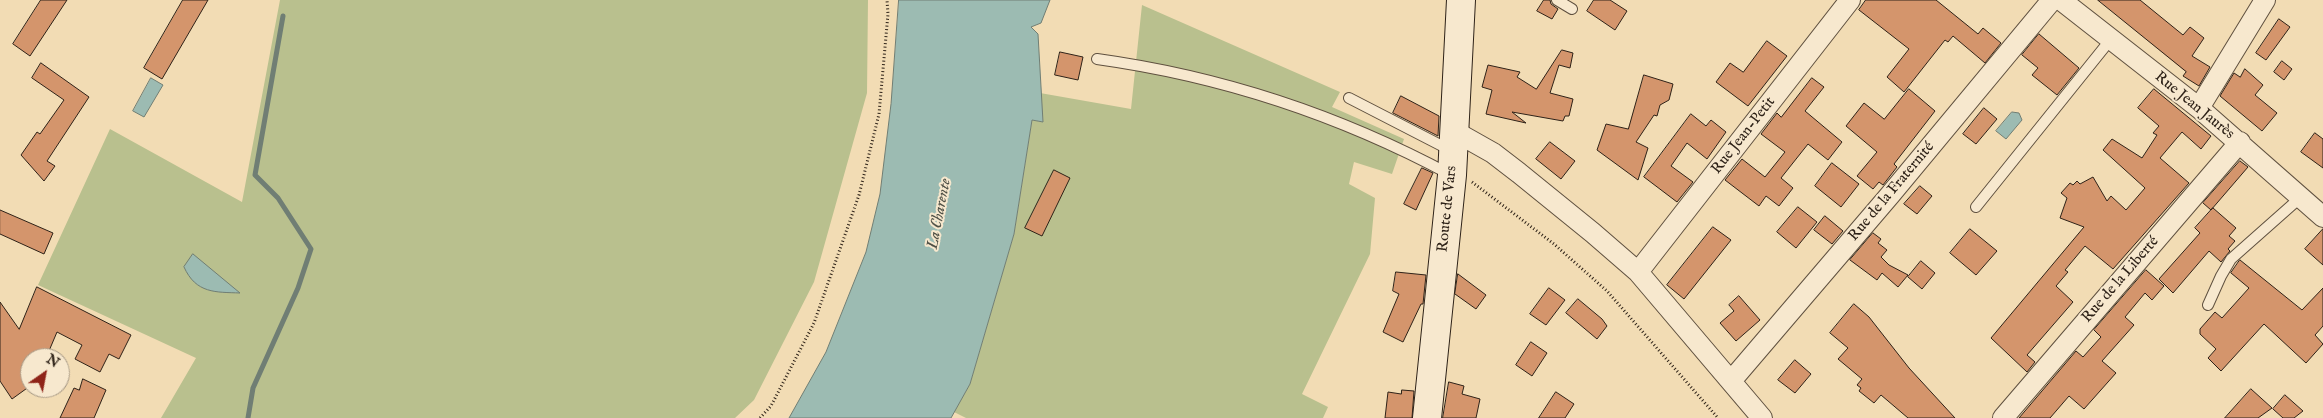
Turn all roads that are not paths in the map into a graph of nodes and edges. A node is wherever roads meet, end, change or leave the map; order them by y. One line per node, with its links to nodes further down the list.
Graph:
1 (1461, 0): 13 (main road, Route de Vars)
2 (1557, 0): 7 (lane)
3 (1850, 0): 17 (street, Rue Jean-Petit)
4 (2052, 0): 19 (street, Rue de la Fraternité)
5 (2061, 0): 8 (street, Rue Jean Jaurès)
6 (2265, 0): 11 (street)
7 (1572, 9)
8 (2112, 40): 11 (street, Rue Jean Jaurès); 15 (lane)
9 (1097, 59): 13 (lane)
10 (1348, 98): 13 (lane)
11 (2199, 108): 12 (street, Rue Jean Jaurès)
12 (2240, 142): 14 (street, Rue Jean Jaurès); 22 (street, Rue de la Liberté)
13 (1453, 153): 17 (street); 20 (main road, Route de Vars)
14 (2301, 197): 16 (street, Rue Jean Jaurès); 18 (lane)
15 (1976, 207)
16 (2323, 217)
17 (1638, 272): 19 (street)
18 (2208, 305)
19 (1731, 382): 21 (street)
20 (1427, 418)
21 (1762, 418)
22 (2003, 418)

